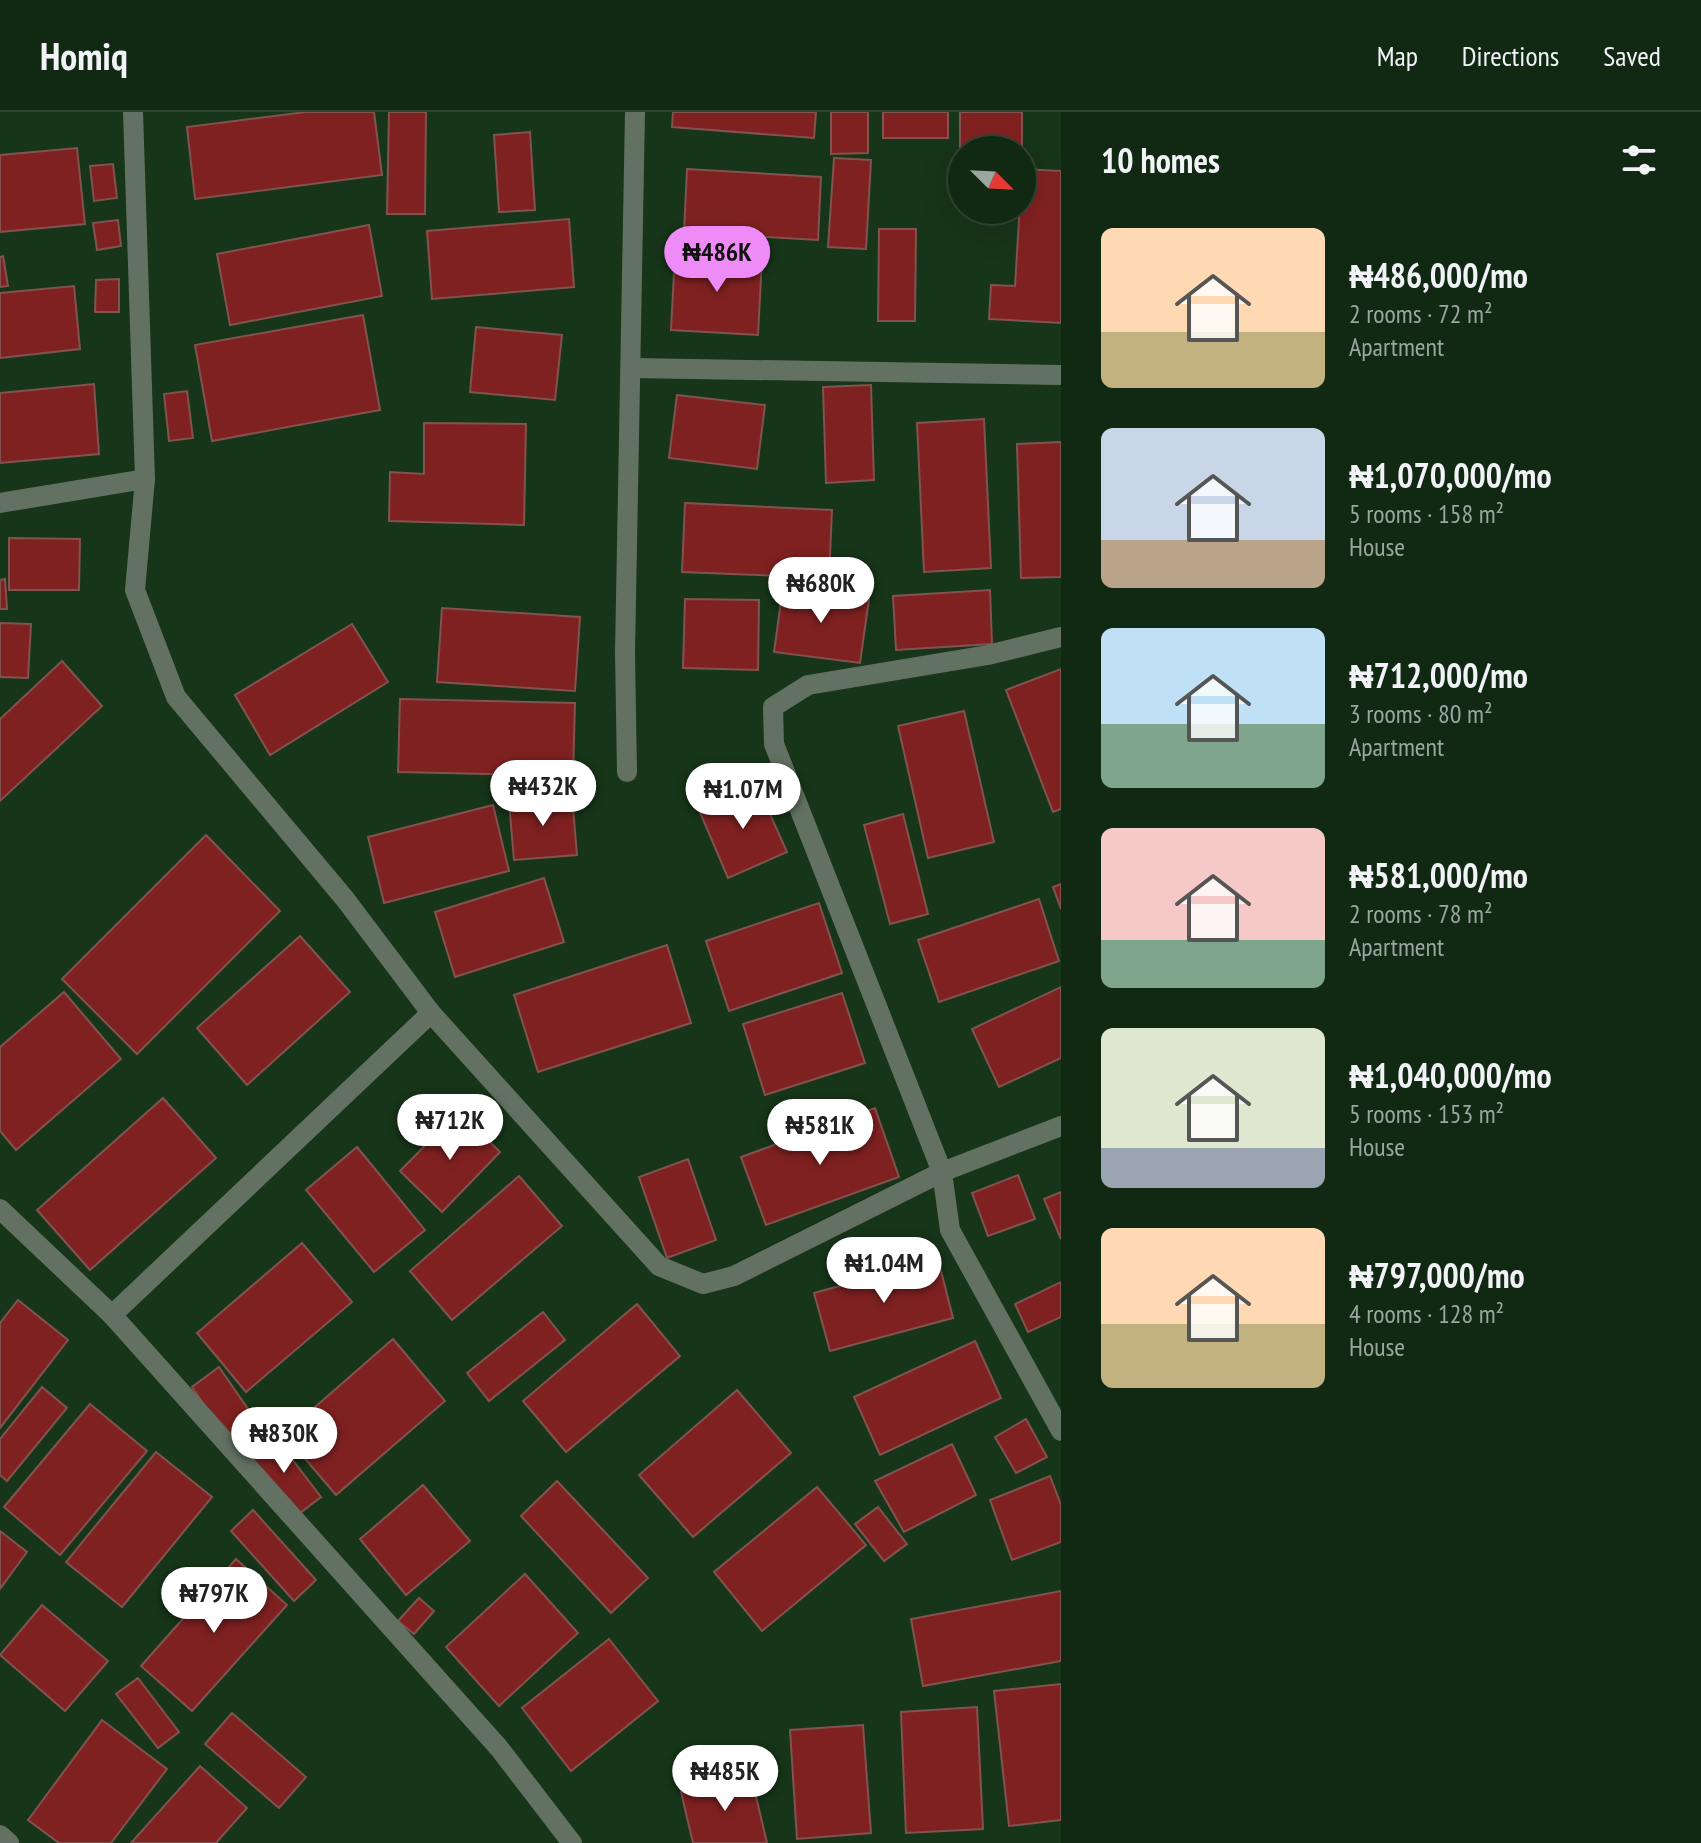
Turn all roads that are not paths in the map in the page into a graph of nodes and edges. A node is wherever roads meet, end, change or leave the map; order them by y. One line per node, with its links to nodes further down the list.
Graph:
1 (133, 112): 5 (street)
2 (635, 112): 3 (street)
3 (632, 368): 4 (street); 8 (street)
4 (1061, 375)
5 (145, 479): 6 (street); 9 (street)
6 (0, 503)
7 (1061, 637): 11 (street)
8 (627, 772)
9 (431, 1013): 11 (street); 13 (street)
10 (1061, 1126): 11 (street)
11 (942, 1172): 14 (street)
12 (0, 1209): 13 (street)
13 (112, 1315): 17 (street)
14 (1061, 1431)
15 (0, 1835): 16 (street)
16 (9, 1843)
17 (572, 1843)

